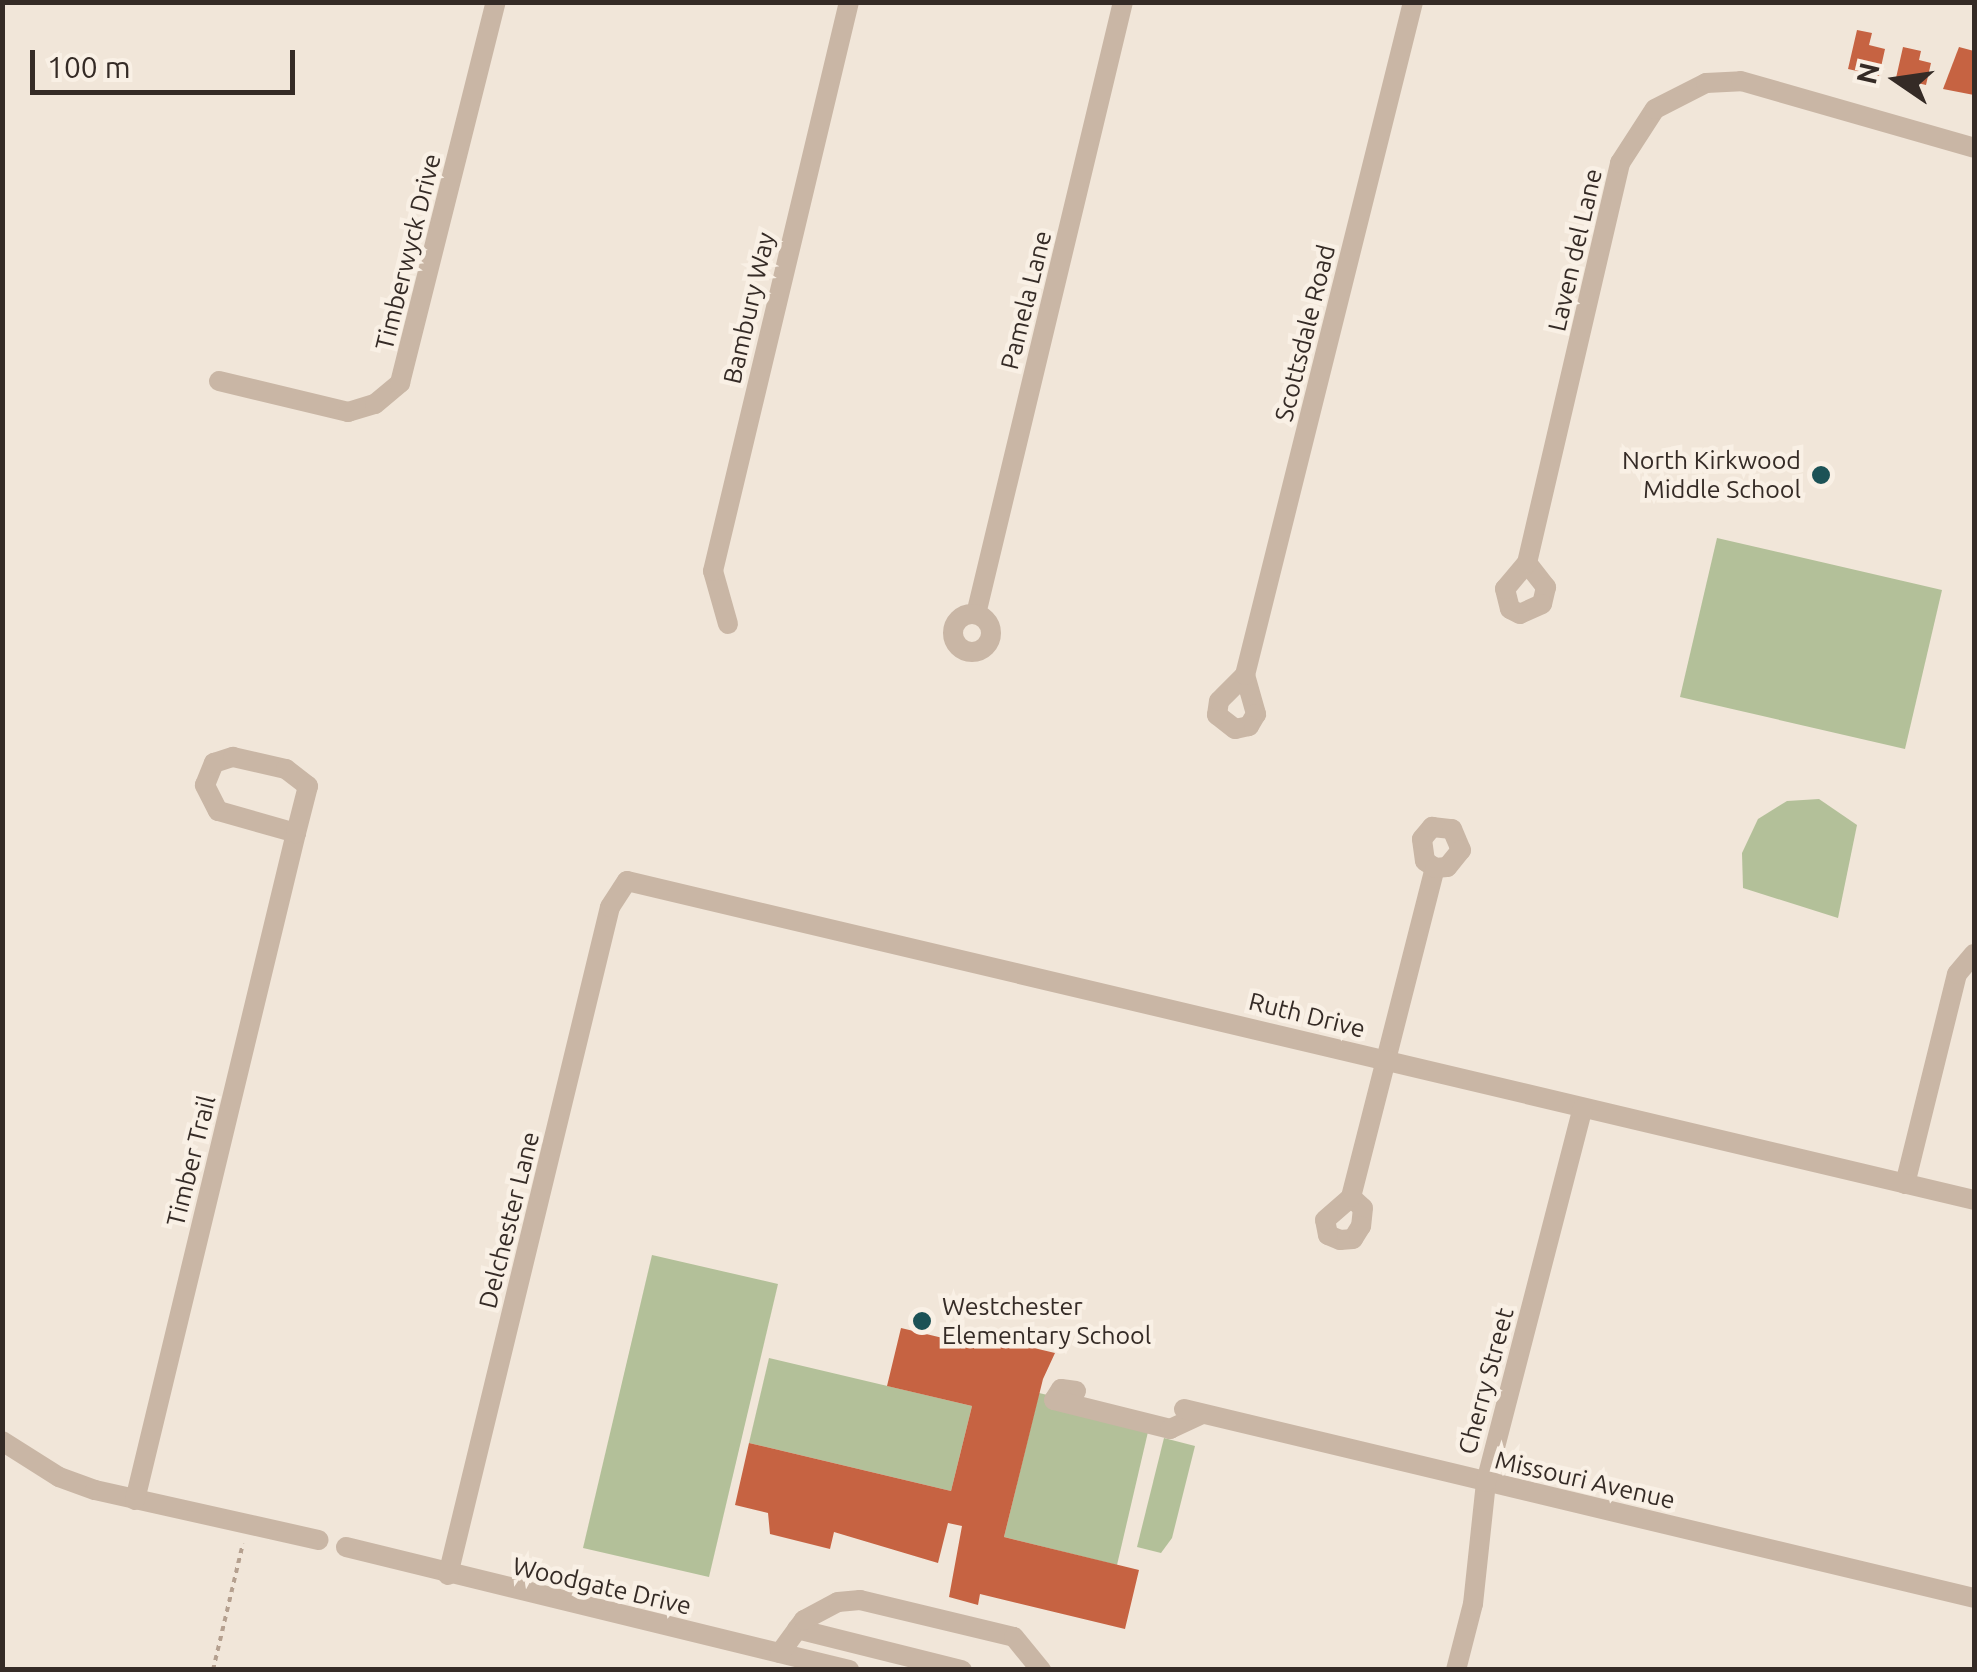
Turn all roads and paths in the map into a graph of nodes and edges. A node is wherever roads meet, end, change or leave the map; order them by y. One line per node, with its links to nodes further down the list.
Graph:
1 (496, 2): 6 (street, Timberwyck Drive)
2 (849, 2): 9 (street, Bambury Way)
3 (1123, 2): 8 (street, Pamela Lane)
4 (1413, 2): 10 (street, Scottsdale Road)
5 (1974, 148): 7 (street, Laven del Lane)
6 (219, 381)
7 (1527, 563)
8 (977, 610)
9 (728, 624)
10 (1245, 675)
11 (296, 833): 11 (street, Timber Trail); 24 (street, Timber Trail)
12 (1435, 868): 16 (street)
13 (627, 881): 16 (street, Ruth Drive); 28 (street, Delchester Lane)
14 (1974, 954): 15 (street)
15 (1966, 973): 18 (street)
16 (1385, 1060): 17 (street, Ruth Drive); 19 (street)
17 (1583, 1108): 18 (street, Ruth Drive); 23 (street, Cherry Street)
18 (1905, 1184): 20 (street, Ruth Drive)
19 (1351, 1197)
20 (1974, 1200)
21 (1076, 1391): 23 (street, Missouri Avenue)
22 (2, 1441): 24 (street)
23 (1486, 1482): 29 (street, Missouri Avenue); 36 (street, Cherry Street)
24 (135, 1500): 25 (street)
25 (247, 1526): 26 (street); 32 (path)
26 (318, 1540)
27 (346, 1547): 28 (street, Woodgate Drive)
28 (448, 1575): 31 (street, Woodgate Drive)
29 (1974, 1598)
30 (797, 1630): 31 (street); 34 (street); 35 (street)
31 (780, 1654): 33 (street, Woodgate Drive)
32 (213, 1670)
33 (849, 1670)
34 (962, 1670)
35 (1041, 1670)
36 (1456, 1670)

